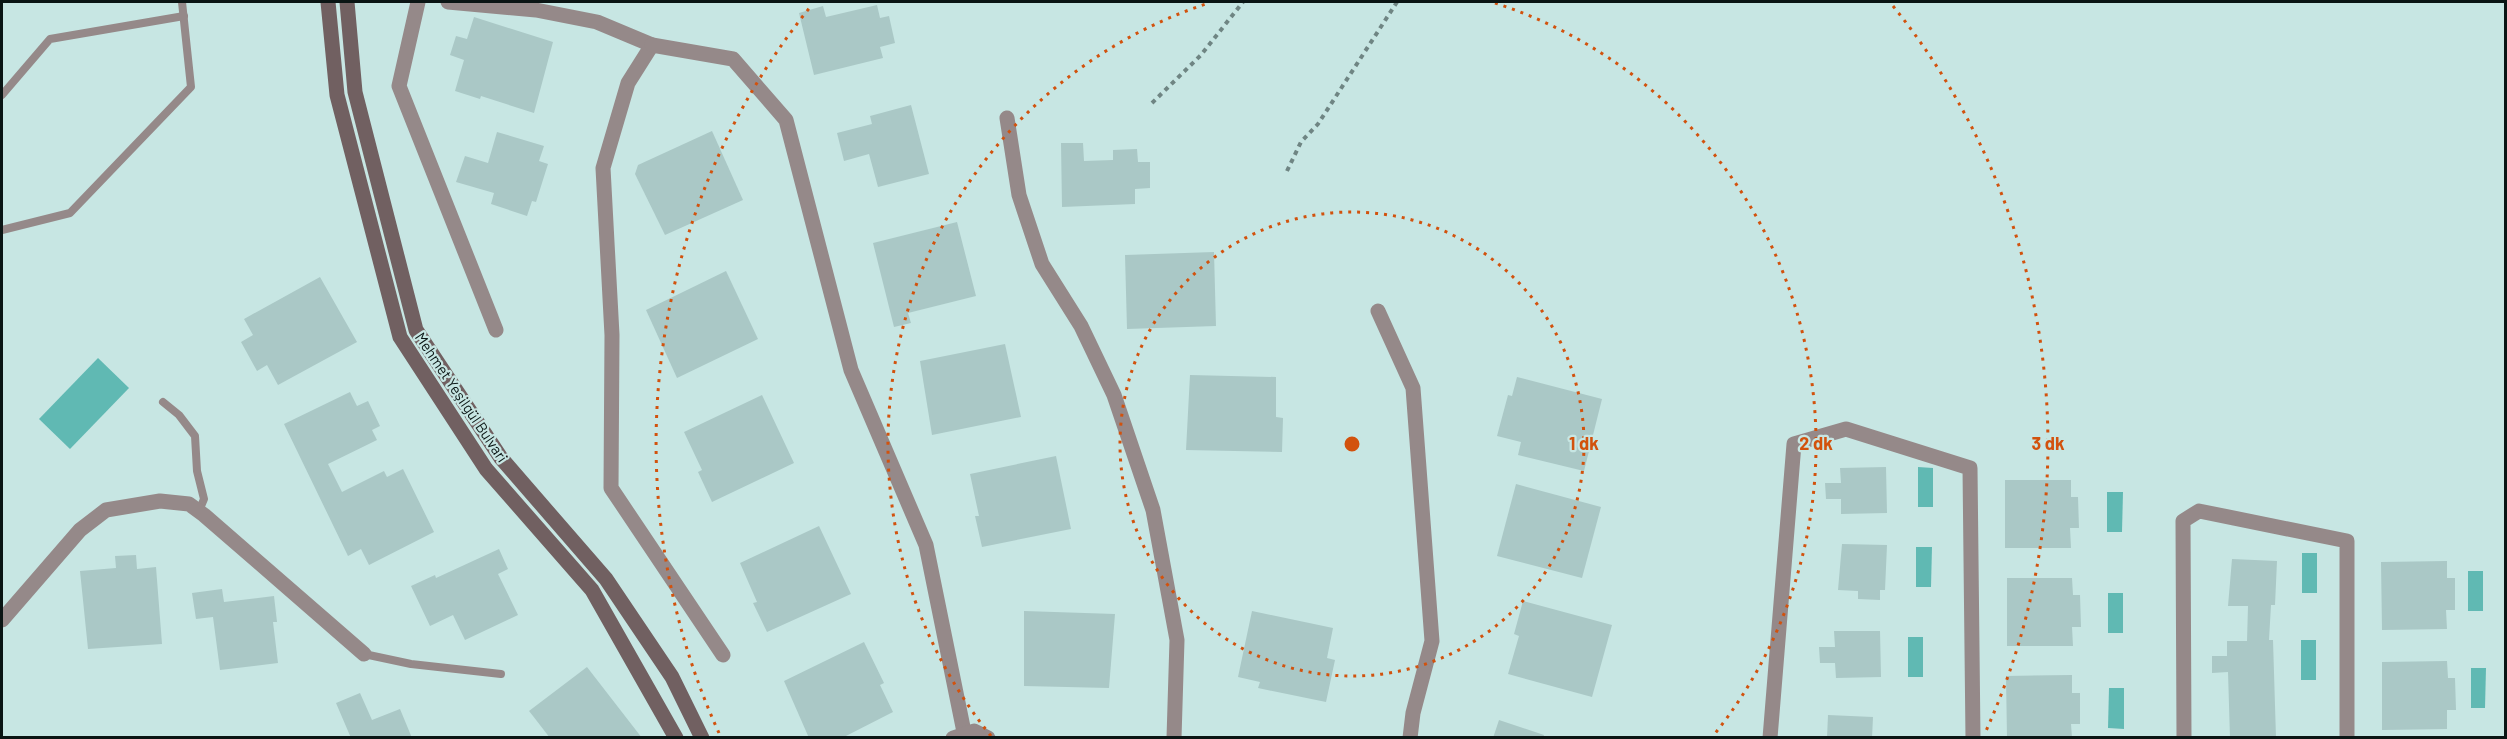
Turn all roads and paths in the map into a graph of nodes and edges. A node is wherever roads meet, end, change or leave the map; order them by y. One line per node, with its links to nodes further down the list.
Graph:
1 (182, 2): 8 (lane)
2 (328, 2): 24 (main road, Mehmet Yeşilgül Bulvari)
3 (347, 2): 25 (main road, Mehmet Yeşilgül Bulvari)
4 (417, 2): 16 (street)
5 (448, 2): 9 (street)
6 (1243, 2): 11 (path)
7 (1397, 2): 13 (path)
8 (184, 16): 10 (lane); 14 (lane)
9 (652, 45): 21 (street); 23 (street)
10 (2, 95)
11 (1152, 103)
12 (1007, 118): 27 (street)
13 (1287, 171)
14 (2, 228)
15 (1378, 311): 28 (street)
16 (496, 330)
17 (163, 402): 18 (lane)
18 (199, 512): 19 (street); 20 (street)
19 (2, 620)
20 (364, 654): 22 (lane)
21 (723, 655)
22 (501, 674)
23 (959, 735): 26 (street)
24 (676, 738)
25 (702, 738)
26 (988, 738)
27 (1174, 738)
28 (1410, 738)
29 (1770, 738): 30 (street)
30 (1973, 738)
31 (2184, 738): 32 (street)
32 (2347, 738)

